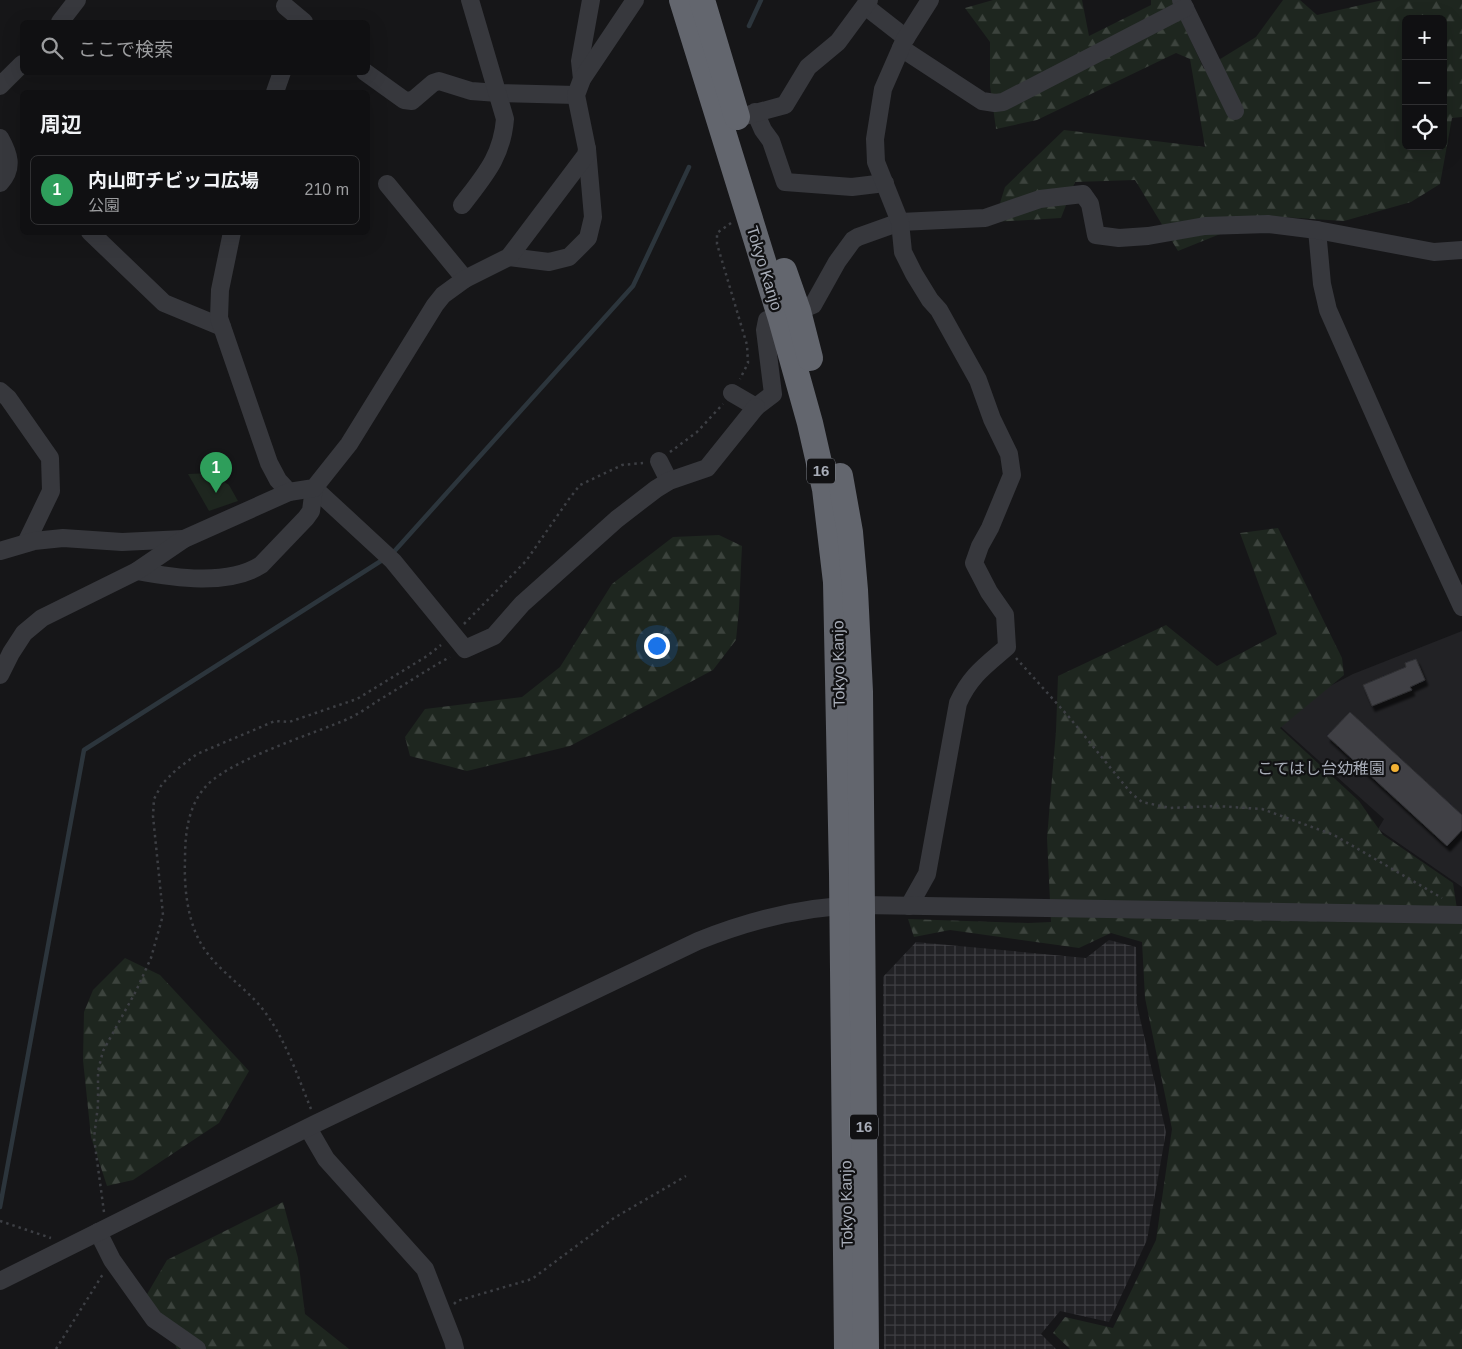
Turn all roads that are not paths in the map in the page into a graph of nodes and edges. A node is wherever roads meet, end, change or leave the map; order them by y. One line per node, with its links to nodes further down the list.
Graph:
1 (76, 0): 11 (street)
2 (470, 0): 20 (street)
3 (591, 0): 18 (street)
4 (635, 0): 18 (street)
5 (682, 0): 38 (highway, Tokyo Kanjo / 16)
6 (702, 0): 22 (highway, Tokyo Kanjo / 16)
7 (930, 0): 13 (street)
8 (867, 3): 13 (street); 22 (street)
9 (1183, 4): 13 (street); 21 (street)
10 (284, 10): 12 (street)
11 (61, 20)
12 (301, 20)
13 (903, 43): 29 (street)
14 (20, 66): 17 (street)
15 (281, 75): 19 (street)
16 (369, 75): 20 (street)
17 (0, 86)
18 (579, 87): 20 (street); 24 (street)
19 (276, 90)
20 (498, 93): 30 (street)
21 (1234, 111)
22 (746, 115): 29 (street); 38 (highway, Tokyo Kanjo / 16)
23 (0, 138): 25 (street)
24 (588, 149): 36 (street); 36 (street)
25 (9, 154): 26 (street); 27 (street)
26 (20, 165)
27 (0, 183)
28 (387, 184): 37 (street)
29 (885, 184): 31 (street)
30 (462, 205)
31 (900, 222): 32 (street); 38 (street); 54 (street)
32 (1317, 230): 35 (street); 51 (street)
33 (93, 235): 39 (street)
34 (231, 235): 39 (street)
35 (1462, 250)
36 (509, 257): 37 (street)
37 (465, 279): 45 (street)
38 (789, 314): 42 (street); 53 (highway, Tokyo Kanjo / 16)
39 (222, 327): 46 (street)
40 (0, 391): 48 (street)
41 (732, 393): 42 (street)
42 (756, 407): 44 (street)
43 (659, 461): 44 (street)
44 (669, 482): 45 (street)
45 (314, 488): 46 (street); 50 (street)
46 (289, 492): 47 (street)
47 (184, 539): 48 (street); 50 (street)
48 (26, 543): 49 (street)
49 (0, 551)
50 (137, 571): 52 (street)
51 (1462, 607)
52 (0, 676)
53 (852, 905): 54 (street); 56 (street); 61 (highway, Tokyo Kanjo / 16); 62 (highway, Tokyo Kanjo / 16)
54 (909, 906): 55 (street)
55 (1462, 915)
56 (312, 1125): 57 (street); 60 (street)
57 (102, 1230): 58 (street); 59 (street)
58 (0, 1281)
59 (197, 1349)
60 (455, 1349)
61 (847, 1349)
62 (866, 1349)

